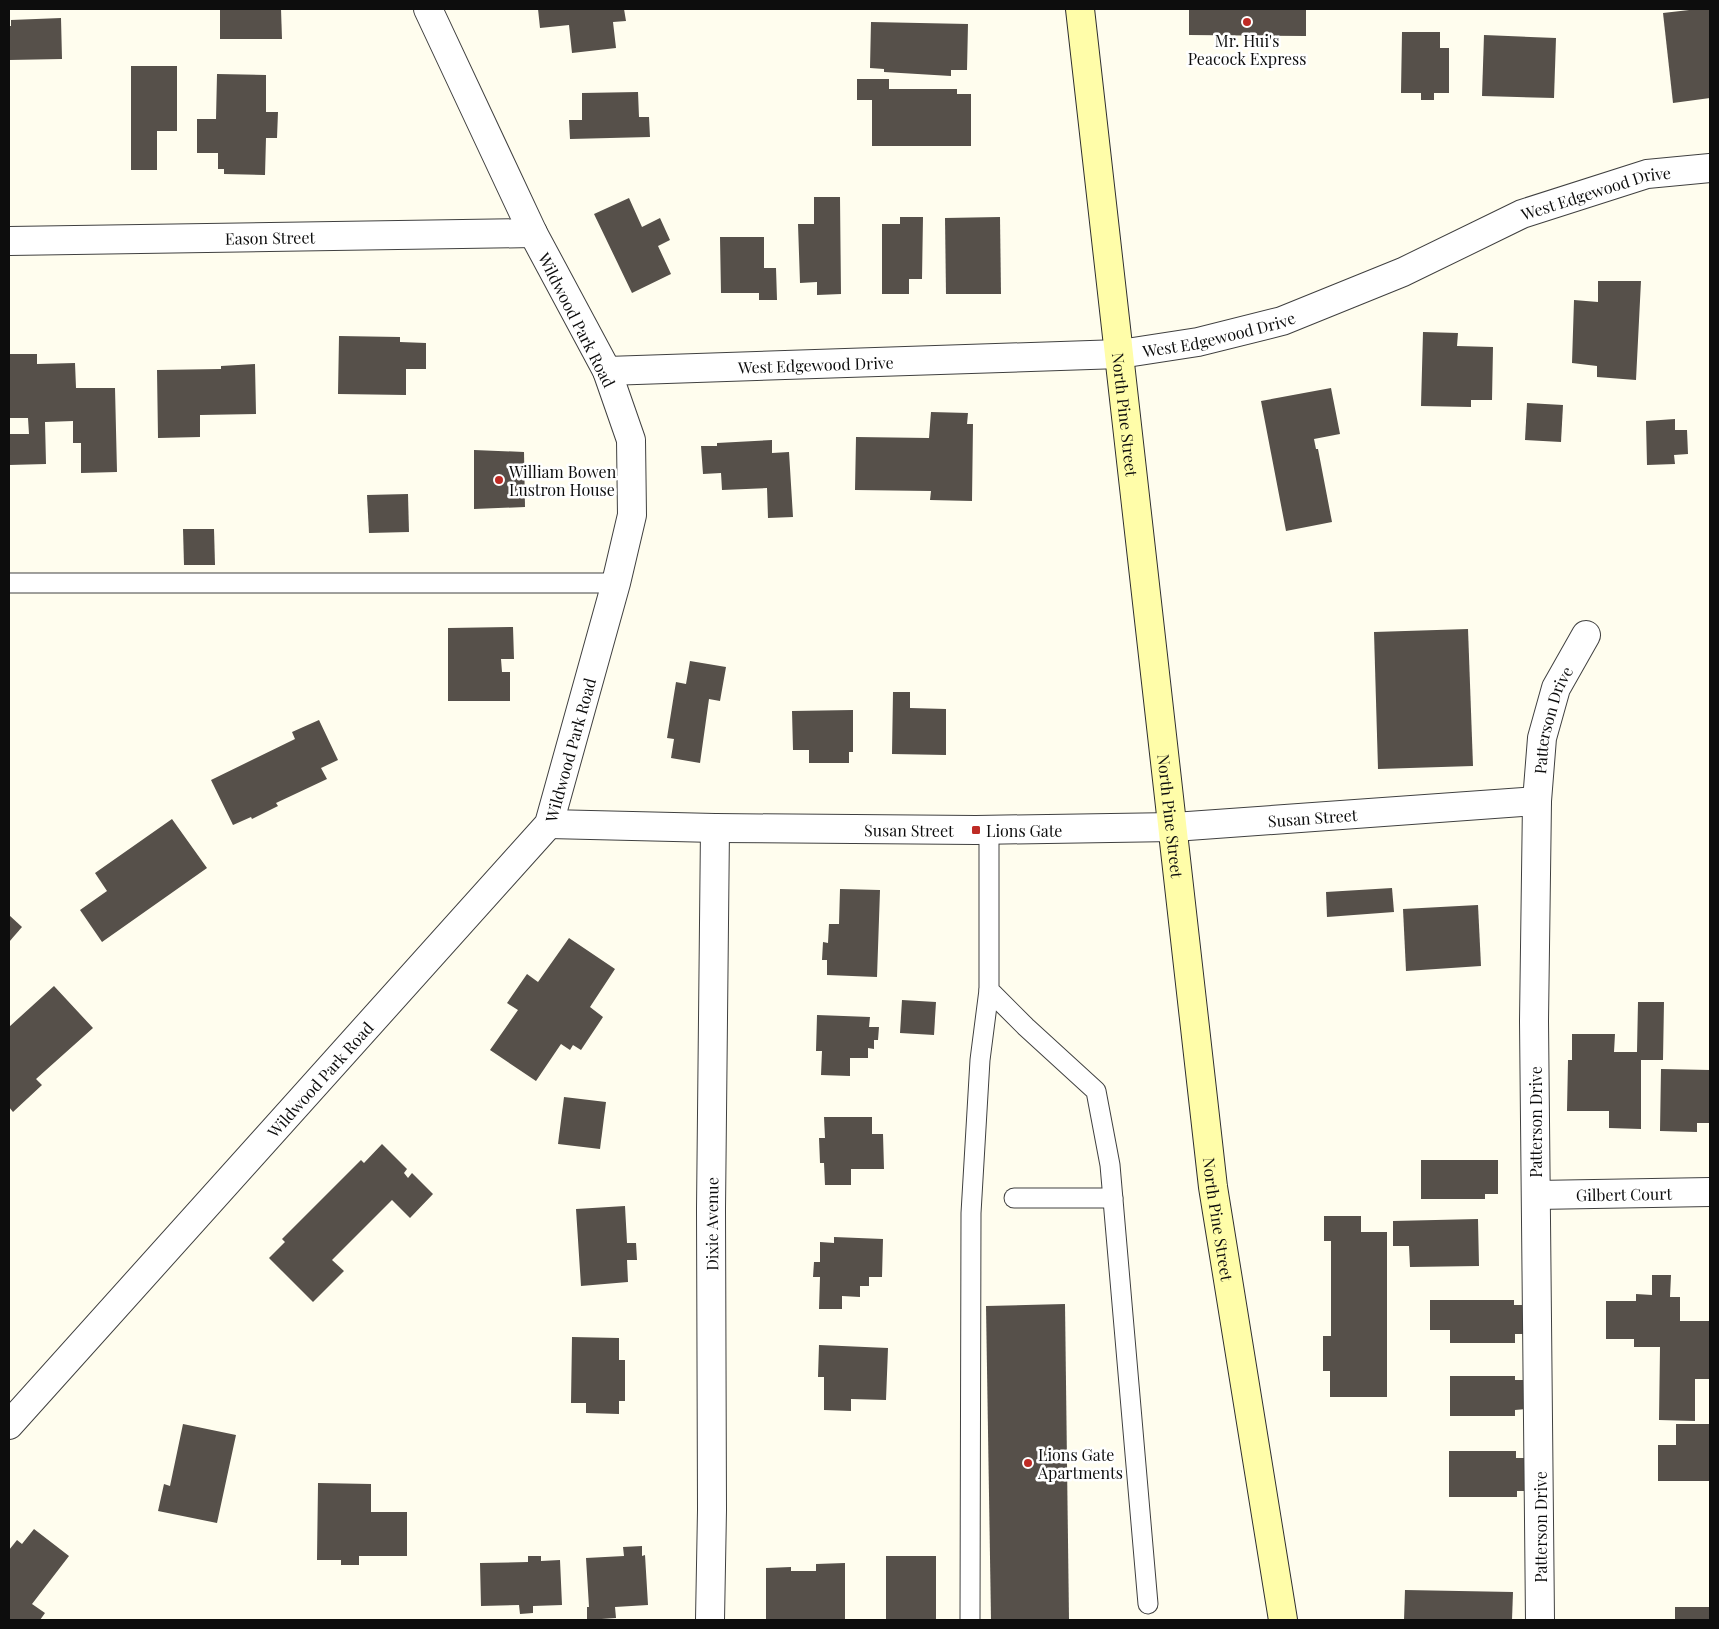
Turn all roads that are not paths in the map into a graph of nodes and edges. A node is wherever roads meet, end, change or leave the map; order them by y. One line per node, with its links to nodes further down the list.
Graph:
1 (428, 9): 4 (street, Wildwood Park Road)
2 (1080, 9): 6 (main road, North Pine Street)
3 (1710, 168): 6 (street, West Edgewood Drive)
4 (533, 233): 5 (street, Eason Street); 7 (street, Wildwood Park Road)
5 (9, 241)
6 (1120, 354): 7 (street, West Edgewood Drive); 14 (main road, North Pine Street)
7 (607, 371): 9 (street, Wildwood Park Road)
8 (9, 583): 9 (lane)
9 (616, 583): 12 (street, Wildwood Park Road)
10 (1586, 635): 11 (street, Patterson Drive)
11 (1537, 801): 14 (street, Susan Street); 18 (street, Patterson Drive)
12 (549, 824): 13 (street, Susan Street); 21 (street, Wildwood Park Road)
13 (715, 828): 15 (street, Susan Street); 23 (street, Dixie Avenue)
14 (1174, 828): 15 (street, Susan Street); 25 (main road, North Pine Street)
15 (989, 830): 16 (lane)
16 (989, 990): 20 (lane); 24 (lane)
17 (1710, 1192): 18 (street, Gilbert Court)
18 (1536, 1195): 26 (street, Patterson Drive)
19 (1014, 1198): 20 (lane)
20 (1113, 1198): 22 (lane)
21 (9, 1425)
22 (1148, 1604)
23 (710, 1620)
24 (970, 1620)
25 (1283, 1620)
26 (1540, 1620)

